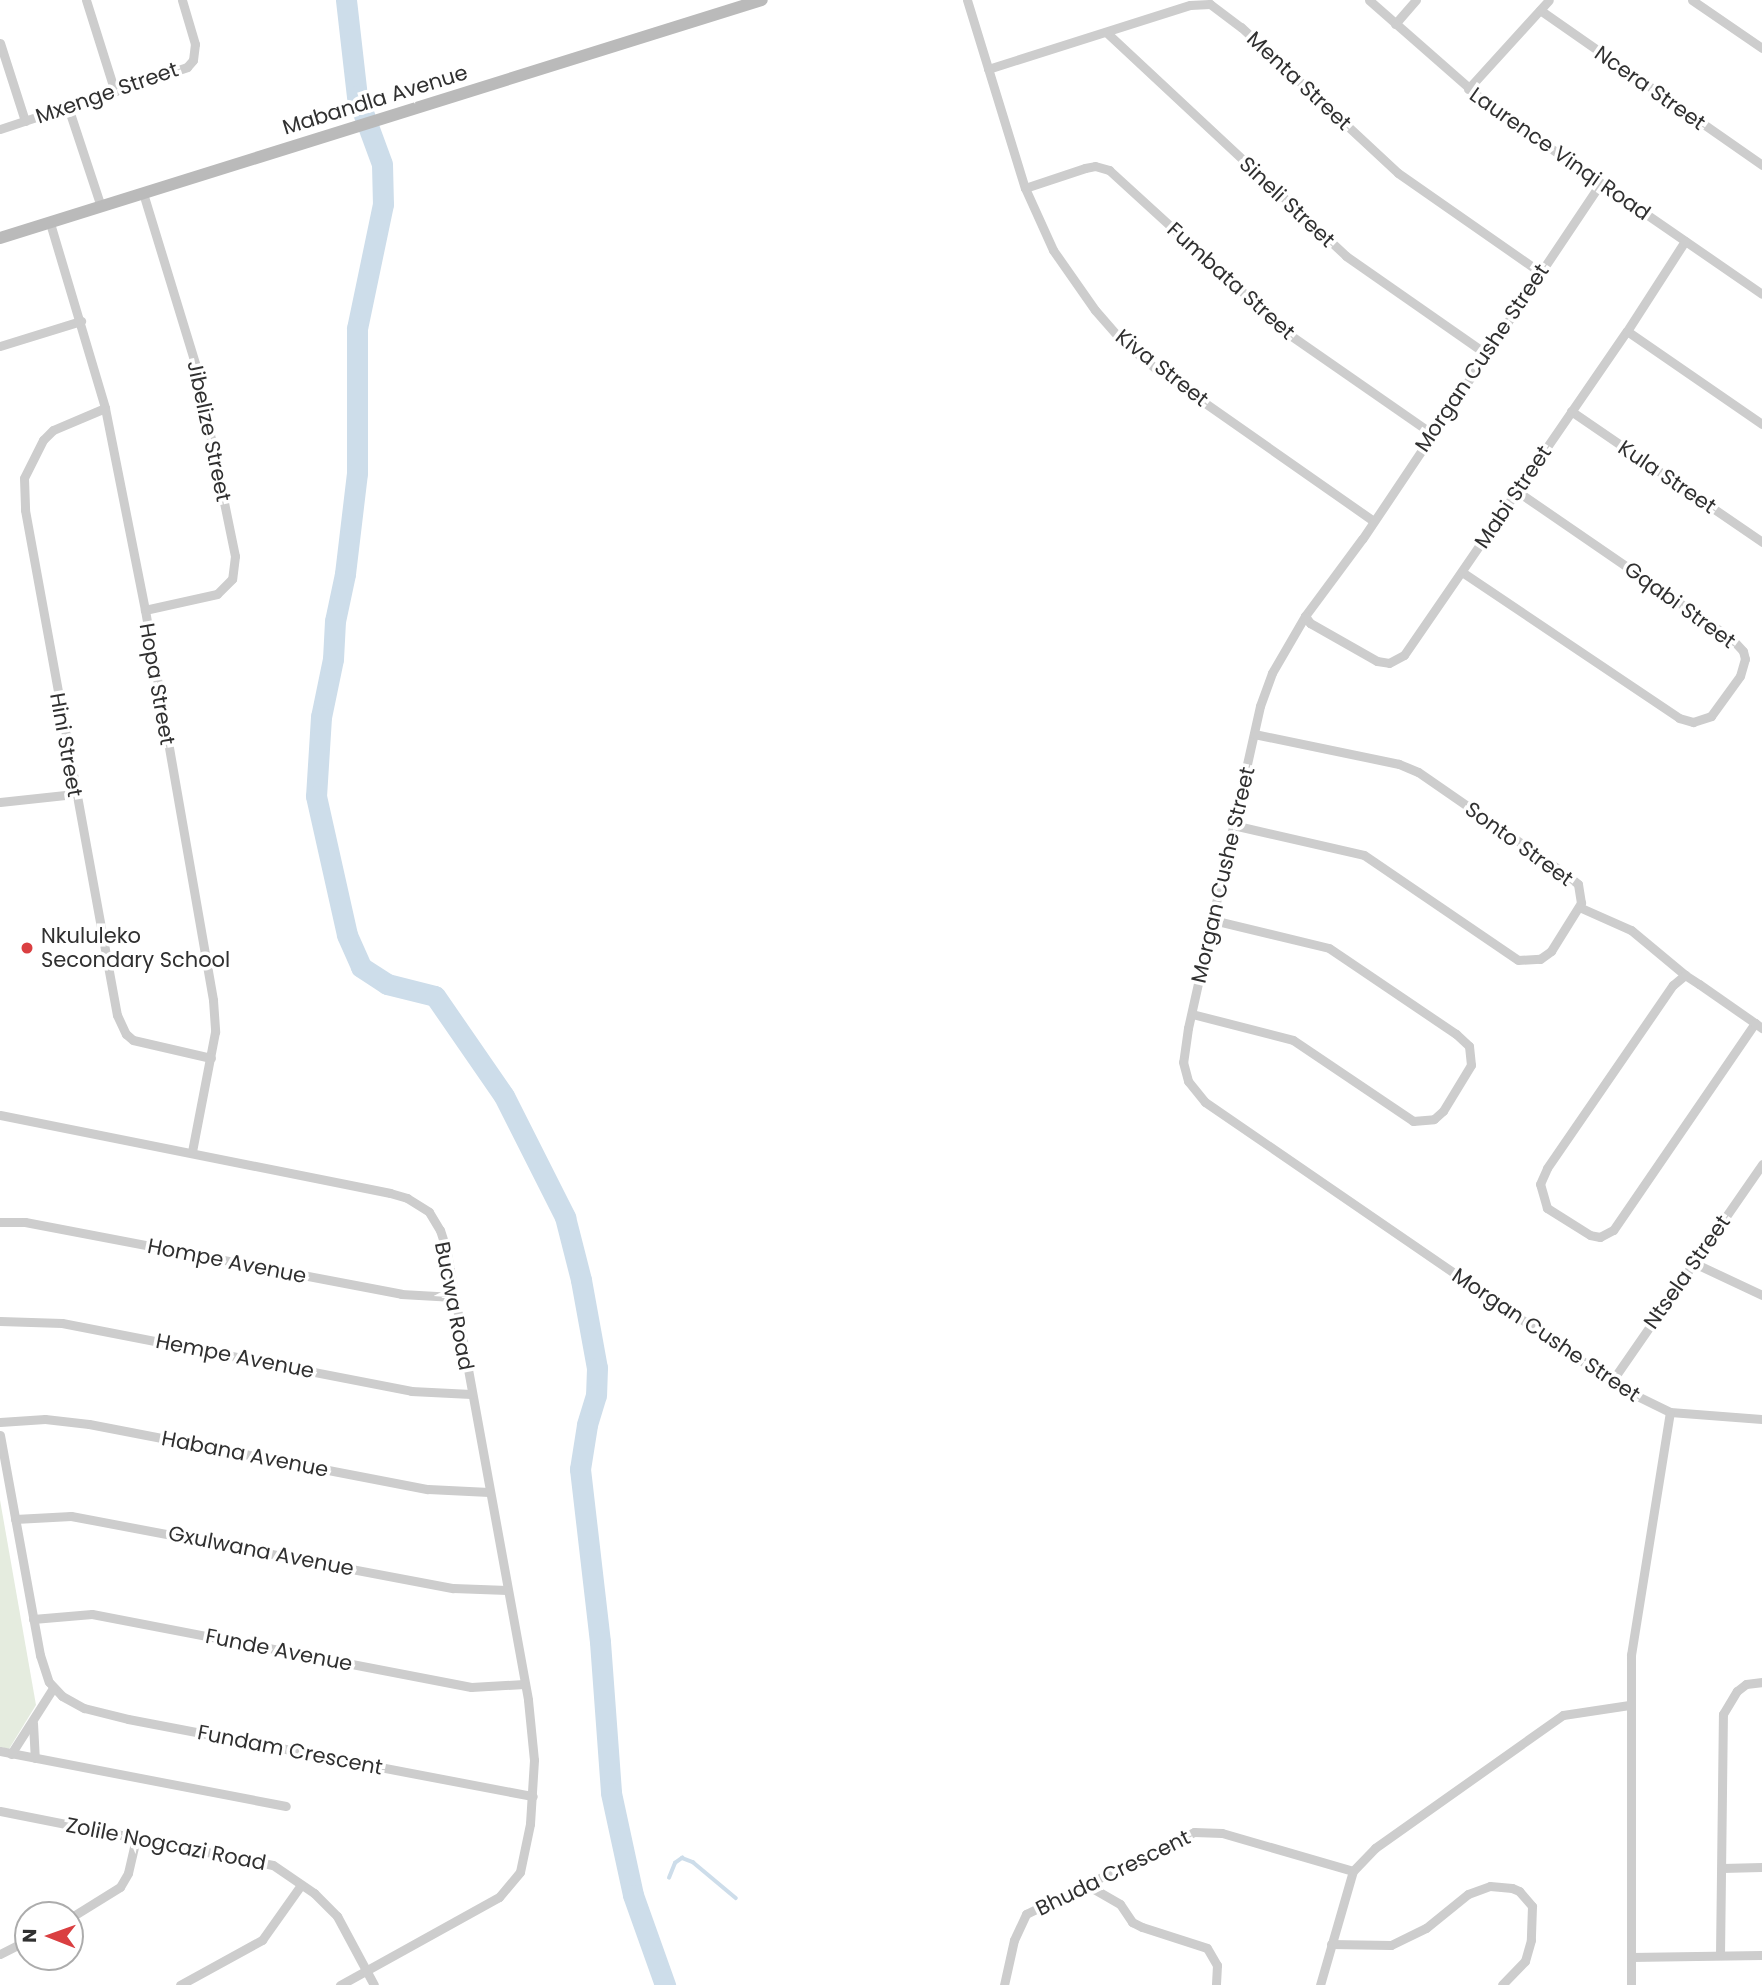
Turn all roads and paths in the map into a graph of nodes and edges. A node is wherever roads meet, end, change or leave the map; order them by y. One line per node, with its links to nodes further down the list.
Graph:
1 (86, 0): 16 (street)
2 (182, 0): 16 (street, Mxenge Street)
3 (762, 0): 23 (street, Mabandla Avenue)
4 (967, 0): 14 (street, Kiva Street)
5 (1369, 0): 10 (street, Laurence Vinqi Road)
6 (1416, 0): 10 (street)
7 (1549, 0): 9 (street)
8 (1692, 0): 13 (street)
9 (1540, 10): 15 (street); 20 (street, Ncera Street)
10 (1395, 24): 15 (street, Laurence Vinqi Road)
11 (1106, 32): 14 (street, Menta Street); 28 (street, Menta Street); 33 (street, Sineli Street)
12 (0, 43): 18 (street)
13 (1762, 48)
14 (988, 69): 22 (street, Kiva Street)
15 (1468, 89): 21 (street, Laurence Vinqi Road)
16 (116, 92): 17 (street, Mxenge Street)
17 (68, 107): 18 (street, Mxenge Street); 24 (street)
18 (25, 121): 19 (street, Mxenge Street)
19 (0, 129)
20 (1762, 165)
21 (1600, 184): 27 (street, Laurence Vinqi Road); 28 (street, Morgan Cushe Street)
22 (1025, 188): 37 (street, Fumbata Street); 39 (street, Kiva Street)
23 (144, 193): 24 (street, Mabandla Avenue); 42 (street, Jibelize Street)
24 (101, 207): 25 (street, Mabandla Avenue)
25 (50, 223): 26 (street, Mabandla Avenue); 30 (street, Hopa Street)
26 (0, 239)
27 (1685, 242): 29 (street, Laurence Vinqi Road); 31 (street, Mabi Street)
28 (1540, 272): 33 (street, Morgan Cushe Street)
29 (1762, 294)
30 (81, 321): 32 (street); 34 (street, Hopa Street)
31 (1627, 331): 35 (street, Mabi Street); 36 (street)
32 (0, 346)
33 (1485, 353): 37 (street, Morgan Cushe Street)
34 (105, 408): 42 (street, Hopa Street); 45 (street, Hini Street)
35 (1571, 411): 38 (street, Mabi Street); 40 (street, Kula Street)
36 (1762, 424)
37 (1432, 433): 39 (street, Morgan Cushe Street)
38 (1517, 491): 41 (street, Mabi Street); 41 (street, Gqabi Street)
39 (1373, 520): 43 (street, Morgan Cushe Street)
40 (1762, 542)
41 (1462, 572): 43 (street, Mabi Street)
42 (145, 610): 53 (street, Hopa Street)
43 (1305, 616): 44 (street, Morgan Cushe Street)
44 (1254, 733): 47 (street, Morgan Cushe Street); 48 (street, Sonto Street)
45 (75, 794): 46 (street); 53 (street, Hini Street)
46 (0, 802)
47 (1233, 825): 48 (street, Sonto Street); 49 (street, Morgan Cushe Street)
48 (1580, 907): 50 (street)
49 (1213, 920): 51 (street, Morgan Cushe Street); 51 (street)
50 (1685, 975): 52 (street); 52 (street)
51 (1192, 1014): 62 (street, Morgan Cushe Street)
52 (1759, 1025)
53 (211, 1058): 55 (street, Hopa Street)
54 (0, 1115): 55 (street, Bucwa Road)
55 (192, 1151): 60 (street, Bucwa Road)
56 (1762, 1164): 58 (street, Ntsela Street)
57 (0, 1222): 60 (street, Hompe Avenue)
58 (1694, 1263): 59 (street); 62 (street, Ntsela Street)
59 (1762, 1295)
60 (454, 1297): 63 (street, Bucwa Road)
61 (0, 1321): 63 (street, Hempe Avenue)
62 (1612, 1381): 64 (street, Morgan Cushe Street)
63 (471, 1394): 68 (street, Bucwa Road)
64 (1670, 1412): 65 (street); 75 (street)
65 (1762, 1419)
66 (0, 1422): 68 (street, Habana Avenue)
67 (0, 1435): 69 (street)
68 (489, 1492): 70 (street, Bucwa Road)
69 (15, 1519): 70 (street, Gxulwana Avenue); 71 (street)
70 (508, 1590): 73 (street, Bucwa Road)
71 (33, 1619): 73 (street, Funde Avenue); 74 (street)
72 (1762, 1682): 85 (street)
73 (524, 1684): 80 (street, Bucwa Road)
74 (53, 1688): 76 (street); 80 (street, Fundam Crescent)
75 (1629, 1705): 86 (street); 93 (street)
76 (33, 1723): 78 (street); 79 (street)
77 (0, 1751): 78 (street)
78 (11, 1754): 79 (street)
79 (35, 1758): 81 (street)
80 (533, 1796): 94 (street, Bucwa Road)
81 (286, 1806)
82 (0, 1811): 83 (street, Zolile Nogcazi Road)
83 (136, 1838): 87 (street, Zolile Nogcazi Road); 89 (street)
84 (1762, 1867): 85 (street)
85 (1722, 1868): 91 (street)
86 (1353, 1871): 88 (street, Bhuda Crescent); 90 (street)
87 (301, 1885): 94 (street, Zolile Nogcazi Road); 95 (street)
88 (1087, 1885): 98 (street, Bhuda Crescent); 99 (street)
89 (84, 1910)
90 (1331, 1944): 100 (street); 101 (street)
91 (1720, 1955): 92 (street); 93 (street)
92 (1762, 1955)
93 (1631, 1957): 102 (street)
94 (368, 1970): 96 (street, Bucwa Road); 97 (street, Zolile Nogcazi Road)
95 (180, 1985)
96 (340, 1985)
97 (374, 1985)
98 (1004, 1985)
99 (1216, 1985)
100 (1320, 1985)
101 (1502, 1985)
102 (1631, 1985)

